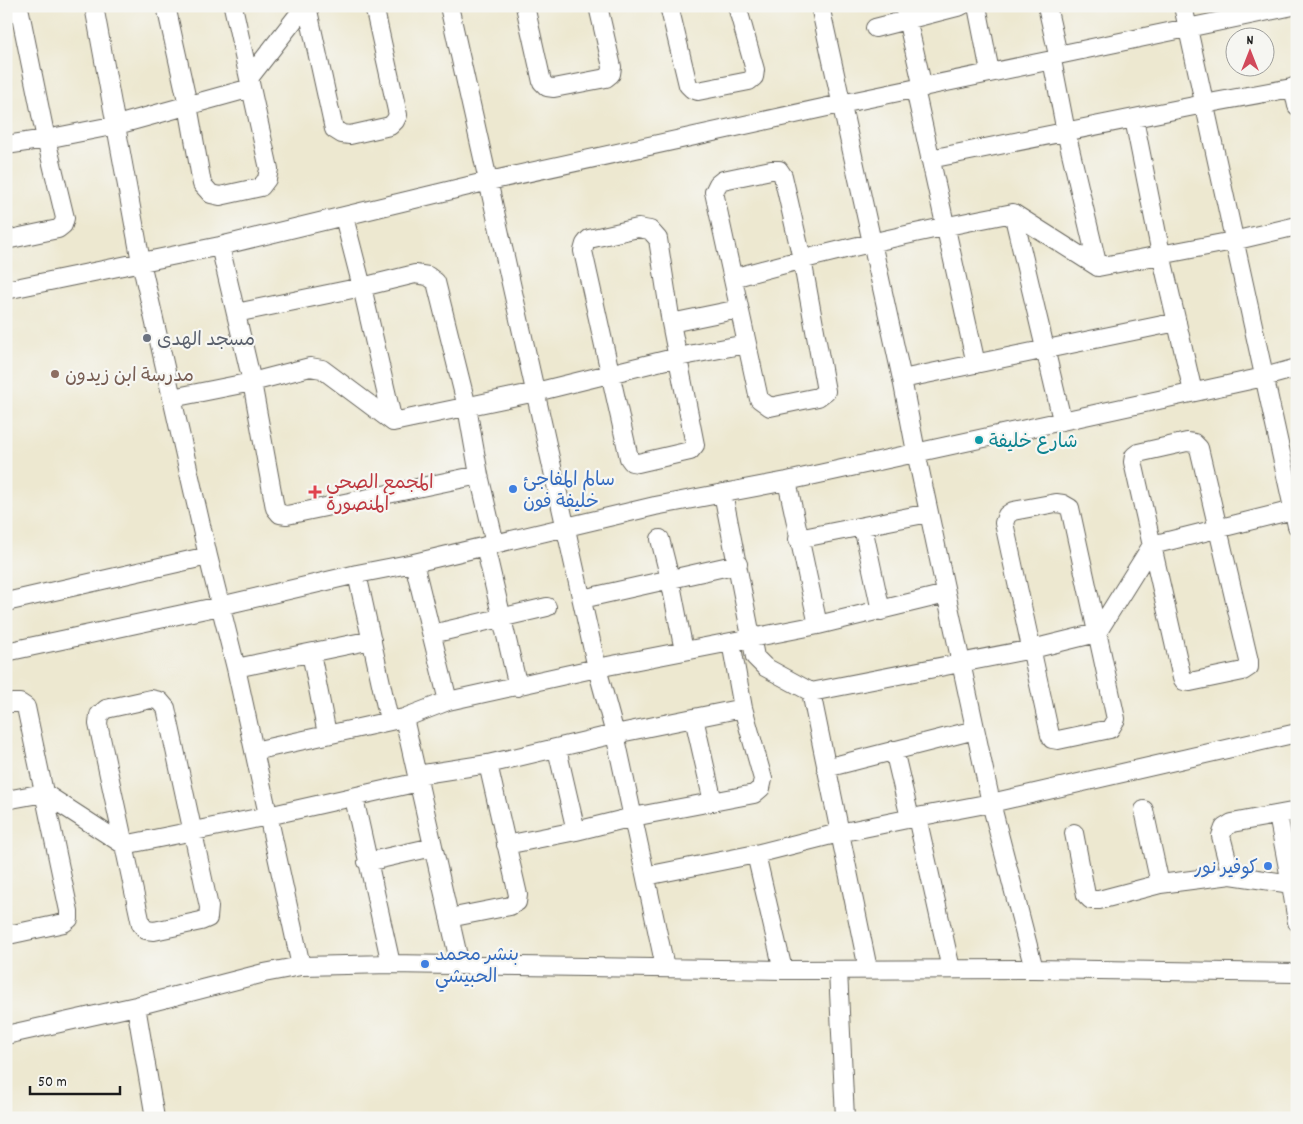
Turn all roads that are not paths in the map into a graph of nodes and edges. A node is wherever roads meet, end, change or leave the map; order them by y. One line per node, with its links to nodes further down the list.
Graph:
1 (16, 6): 33 (street)
2 (94, 6): 31 (street)
3 (166, 6): 28 (street)
4 (233, 6): 23 (street)
5 (306, 6): 6 (street); 23 (street)
6 (374, 6)
7 (450, 6): 36 (street)
8 (526, 6): 9 (street)
9 (598, 6)
10 (669, 6): 11 (street)
11 (737, 6)
12 (820, 6): 26 (street)
13 (961, 6): 18 (street)
14 (977, 6): 22 (street)
15 (1047, 6): 21 (street)
16 (1182, 6): 19 (street)
17 (1293, 6): 19 (street)
18 (906, 13): 20 (street); 25 (street)
19 (1188, 27): 21 (street); 27 (street)
20 (875, 28)
21 (1055, 58): 22 (street); 32 (street)
22 (990, 72): 25 (street)
23 (250, 83): 28 (street); 28 (street)
24 (1295, 87): 27 (street); 29 (street)
25 (918, 89): 26 (street); 35 (street)
26 (841, 104): 36 (street); 43 (street)
27 (1204, 104): 30 (street); 42 (street)
28 (188, 105): 31 (street)
29 (1297, 106)
30 (1134, 119): 32 (street); 45 (street)
31 (117, 125): 33 (street); 47 (street)
32 (1066, 132): 35 (street); 48 (street)
33 (46, 140): 34 (street); 41 (street)
34 (6, 145)
35 (930, 159): 39 (street)
36 (489, 181): 38 (street); 65 (street)
37 (1013, 213): 39 (street); 48 (street); 57 (street)
38 (344, 216): 44 (street); 50 (street)
39 (945, 226): 43 (street); 59 (street)
40 (1297, 226): 42 (street)
41 (6, 240)
42 (1233, 240): 45 (street); 62 (street)
43 (872, 242): 46 (street); 63 (street)
44 (220, 246): 47 (street); 53 (street)
45 (1161, 254): 48 (street); 54 (street)
46 (802, 259): 49 (street); 49 (street); 56 (street)
47 (141, 262): 51 (street); 67 (street)
48 (1098, 267)
49 (733, 278): 52 (street)
50 (362, 287): 53 (street); 68 (street); 70 (street)
51 (6, 290)
52 (739, 310): 55 (street); 56 (street)
53 (236, 313): 64 (street)
54 (1177, 322): 57 (street); 66 (street)
55 (671, 323): 58 (street); 61 (street)
56 (746, 344): 58 (street)
57 (1046, 349): 59 (street); 69 (street)
58 (678, 356): 61 (street); 61 (street)
59 (976, 364): 63 (street)
60 (1297, 368): 62 (street)
61 (610, 373): 65 (street)
62 (1264, 377): 66 (street); 75 (street)
63 (902, 379): 71 (street)
64 (252, 382): 67 (street); 70 (street); 72 (street)
65 (536, 392): 68 (street); 77 (street)
66 (1193, 392): 69 (street)
67 (172, 398): 85 (street)
68 (467, 407): 70 (street); 72 (street)
69 (1062, 420): 71 (street)
70 (392, 422)
71 (916, 452): 73 (street); 76 (street)
72 (479, 475): 83 (street)
73 (787, 481): 74 (street); 82 (street)
74 (723, 493): 77 (street); 87 (street)
75 (1295, 509): 78 (street); 80 (street)
76 (929, 513): 79 (street); 90 (street)
77 (566, 526): 83 (street); 91 (street)
78 (1297, 526)
79 (863, 527): 82 (street); 95 (street)
80 (1217, 529): 84 (street); 84 (street); 84 (street)
81 (660, 539): 89 (street)
82 (798, 539): 97 (street)
83 (490, 545): 86 (street); 96 (street)
84 (1152, 545): 98 (street)
85 (208, 556): 92 (street); 93 (street)
86 (414, 563): 88 (street); 99 (street)
87 (738, 564): 89 (street); 100 (street)
88 (357, 574): 93 (street); 101 (street)
89 (670, 578): 91 (street); 104 (street)
90 (946, 594): 95 (street); 107 (street)
91 (582, 599): 109 (street)
92 (6, 602)
93 (220, 606): 105 (street); 108 (street)
94 (547, 606): 96 (street)
95 (881, 610): 97 (street)
96 (502, 617): 99 (street); 110 (street)
97 (818, 625): 100 (street)
98 (1097, 633): 103 (street); 103 (street); 103 (street)
99 (432, 634): 112 (street)
100 (752, 637): 102 (street); 111 (street)
101 (372, 640): 106 (street); 116 (street)
102 (731, 642): 104 (street); 114 (street)
103 (1032, 649): 107 (street)
104 (684, 651): 109 (street)
105 (6, 652)
106 (311, 653): 108 (street); 119 (street)
107 (962, 663): 111 (street); 117 (street)
108 (236, 668): 123 (street)
109 (596, 668): 110 (street); 120 (street)
110 (518, 687): 112 (street)
111 (811, 692): 125 (street)
112 (448, 701): 116 (street)
113 (6, 703): 127 (street)
114 (743, 708): 115 (street); 130 (street)
115 (694, 718): 120 (street); 130 (street)
116 (397, 719): 119 (street); 126 (street)
117 (975, 730): 122 (street); 131 (street)
118 (1297, 733): 131 (street)
119 (327, 734): 123 (street)
120 (615, 734): 121 (street); 136 (street)
121 (557, 749): 124 (street); 139 (street)
122 (894, 750): 125 (street); 137 (street)
123 (254, 751): 135 (street)
124 (488, 764): 126 (street); 143 (street)
125 (826, 768): 141 (street)
126 (418, 778): 128 (street); 144 (street)
127 (44, 793): 129 (street); 142 (street); 153 (street)
128 (354, 798): 135 (street); 146 (street)
129 (6, 800)
130 (713, 802): 136 (street)
131 (991, 803): 137 (street); 160 (street)
132 (1144, 810): 149 (street)
133 (1297, 810): 134 (street)
134 (1278, 815): 147 (street); 150 (street)
135 (268, 816): 138 (street); 156 (street)
136 (633, 817): 139 (street); 148 (street)
137 (913, 818): 141 (street); 159 (street)
138 (192, 830): 142 (street); 142 (street); 142 (street)
139 (576, 831): 143 (street)
140 (1074, 832): 149 (street)
141 (839, 833): 145 (street); 158 (street)
142 (124, 845)
143 (506, 845): 151 (street)
144 (434, 847): 146 (street); 151 (street)
145 (756, 854): 148 (street); 161 (street)
146 (367, 862): 154 (street)
147 (1231, 875): 149 (street); 150 (street)
148 (646, 876): 157 (street)
149 (1160, 884)
150 (1291, 884): 152 (street)
151 (449, 918): 155 (street)
152 (1297, 922)
153 (6, 932)
154 (391, 964): 155 (street); 156 (street)
155 (460, 965): 157 (street)
156 (301, 966): 164 (street)
157 (665, 967): 161 (street)
158 (868, 969): 159 (street); 162 (street)
159 (951, 969): 160 (street)
160 (1034, 969): 163 (street)
161 (783, 970): 162 (street)
162 (838, 970): 167 (street)
163 (1297, 973)
164 (136, 1006): 165 (street); 166 (street)
165 (6, 1035)
166 (155, 1118)
167 (845, 1118)

